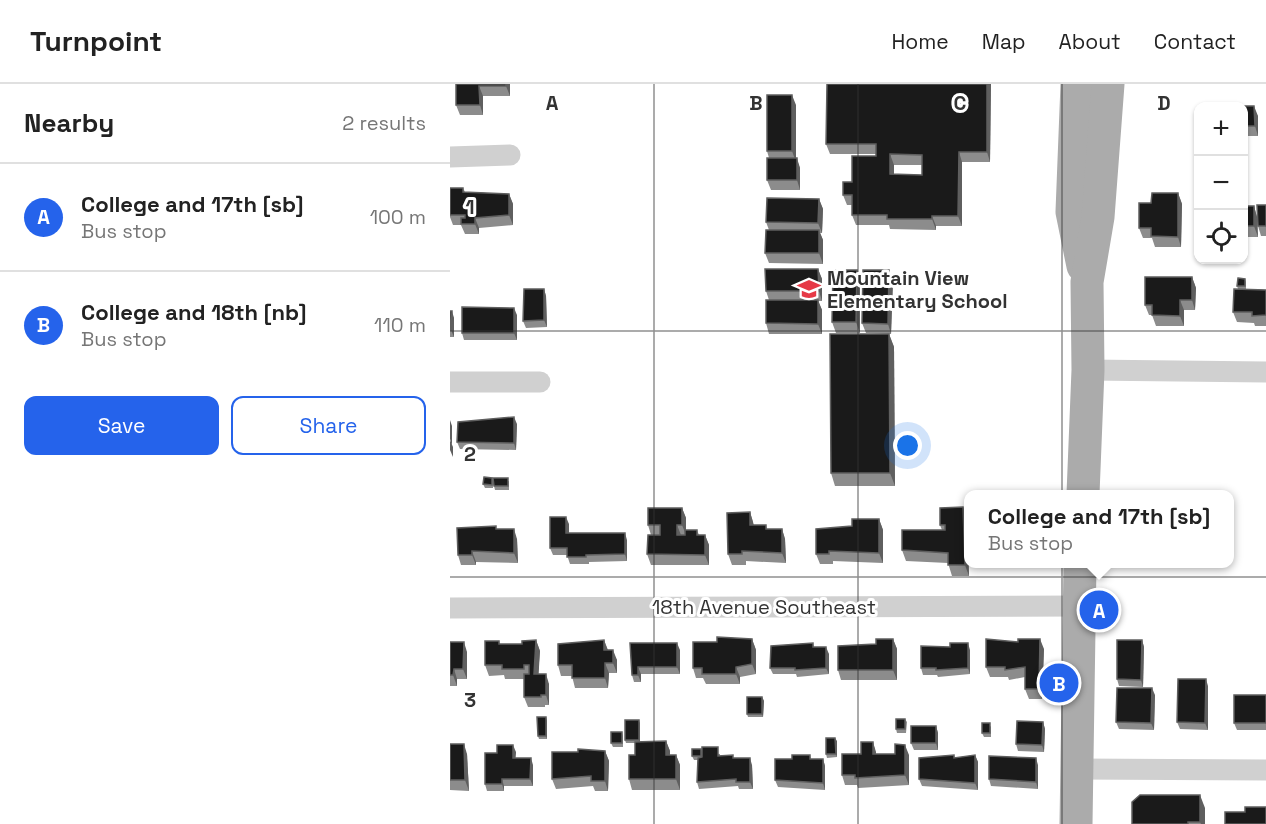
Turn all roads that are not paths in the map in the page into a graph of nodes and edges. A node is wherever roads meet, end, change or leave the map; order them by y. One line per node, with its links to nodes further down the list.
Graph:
1 (1077, 84): 5 (main road)
2 (1108, 84): 5 (main road)
3 (510, 155): 4 (street)
4 (450, 157)
5 (1087, 282): 6 (main road)
6 (1088, 370): 7 (street); 10 (main road)
7 (1266, 372)
8 (450, 382): 9 (street)
9 (540, 382)
10 (1083, 490)
11 (1080, 568): 12 (main road)
12 (1078, 606): 13 (street, 18th Avenue Southeast); 14 (main road)
13 (450, 608)
14 (1076, 769): 15 (street); 16 (main road)
15 (1266, 770)
16 (1076, 824)

